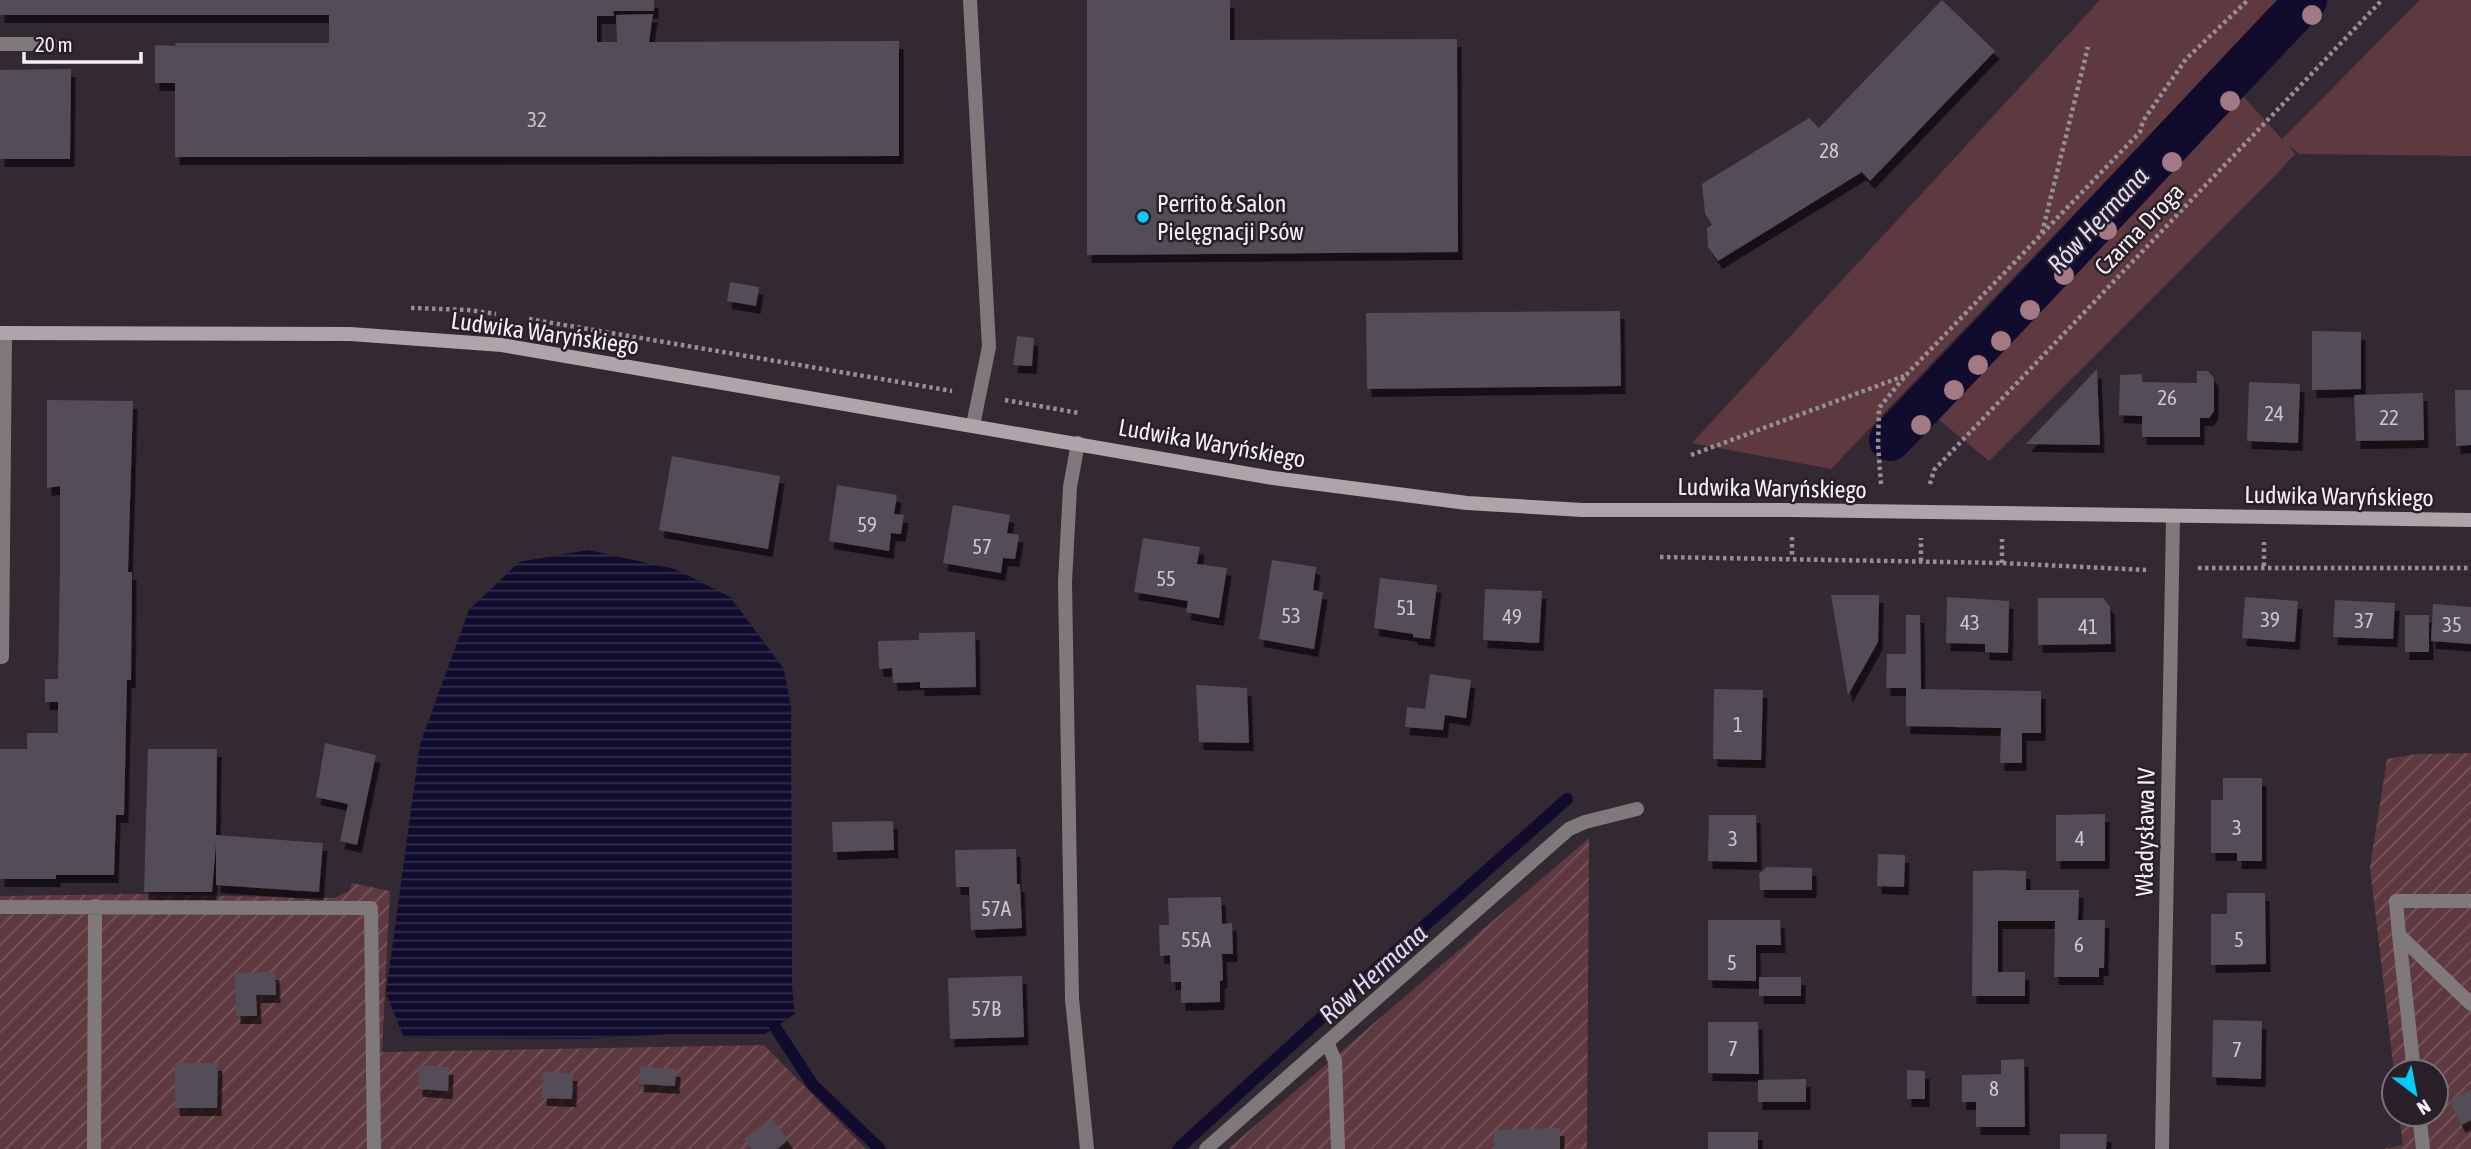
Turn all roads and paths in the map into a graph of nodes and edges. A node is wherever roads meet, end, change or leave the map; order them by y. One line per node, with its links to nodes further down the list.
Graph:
1 (970, 0): 13 (street)
2 (2248, 0): 7 (path)
3 (2382, 0): 21 (path, Czarna Droga)
4 (0, 44): 5 (street)
5 (51, 44)
6 (2088, 47): 7 (path)
7 (2041, 235): 12 (path)
8 (399, 307): 9 (path)
9 (509, 316)
10 (522, 318): 13 (path)
11 (2, 333): 15 (street, Ludwika Waryńskiego); 32 (street)
12 (1906, 375): 17 (path); 19 (path)
13 (979, 396): 14 (path); 15 (street)
14 (1089, 415)
15 (973, 425): 16 (street, Ludwika Waryńskiego)
16 (1078, 443): 22 (street, Ludwika Waryńskiego); 44 (street)
17 (1691, 455)
18 (1869, 486): 19 (path)
19 (1881, 486): 20 (path)
20 (1893, 486)
21 (1941, 487)
22 (2173, 517): 23 (street, Ludwika Waryńskiego); 47 (street, Władysława IV)
23 (2471, 520)
24 (1791, 529): 27 (path)
25 (2264, 537): 28 (path)
26 (1661, 557): 27 (path)
27 (1792, 558): 31 (path)
28 (2264, 566): 29 (path); 30 (path)
29 (2193, 568)
30 (2471, 568)
31 (2152, 570)
32 (0, 657)
33 (1637, 809): 39 (street)
34 (2471, 901): 37 (street)
35 (95, 906): 36 (street); 42 (street); 43 (street)
36 (0, 907)
37 (2399, 936): 38 (street); 40 (street)
38 (2471, 1004)
39 (1327, 1042): 45 (street); 46 (street)
40 (2412, 1058)
41 (2421, 1128): 48 (street)
42 (94, 1149)
43 (374, 1149)
44 (1087, 1149)
45 (1206, 1149)
46 (1338, 1149)
47 (2162, 1149)
48 (2423, 1149)

